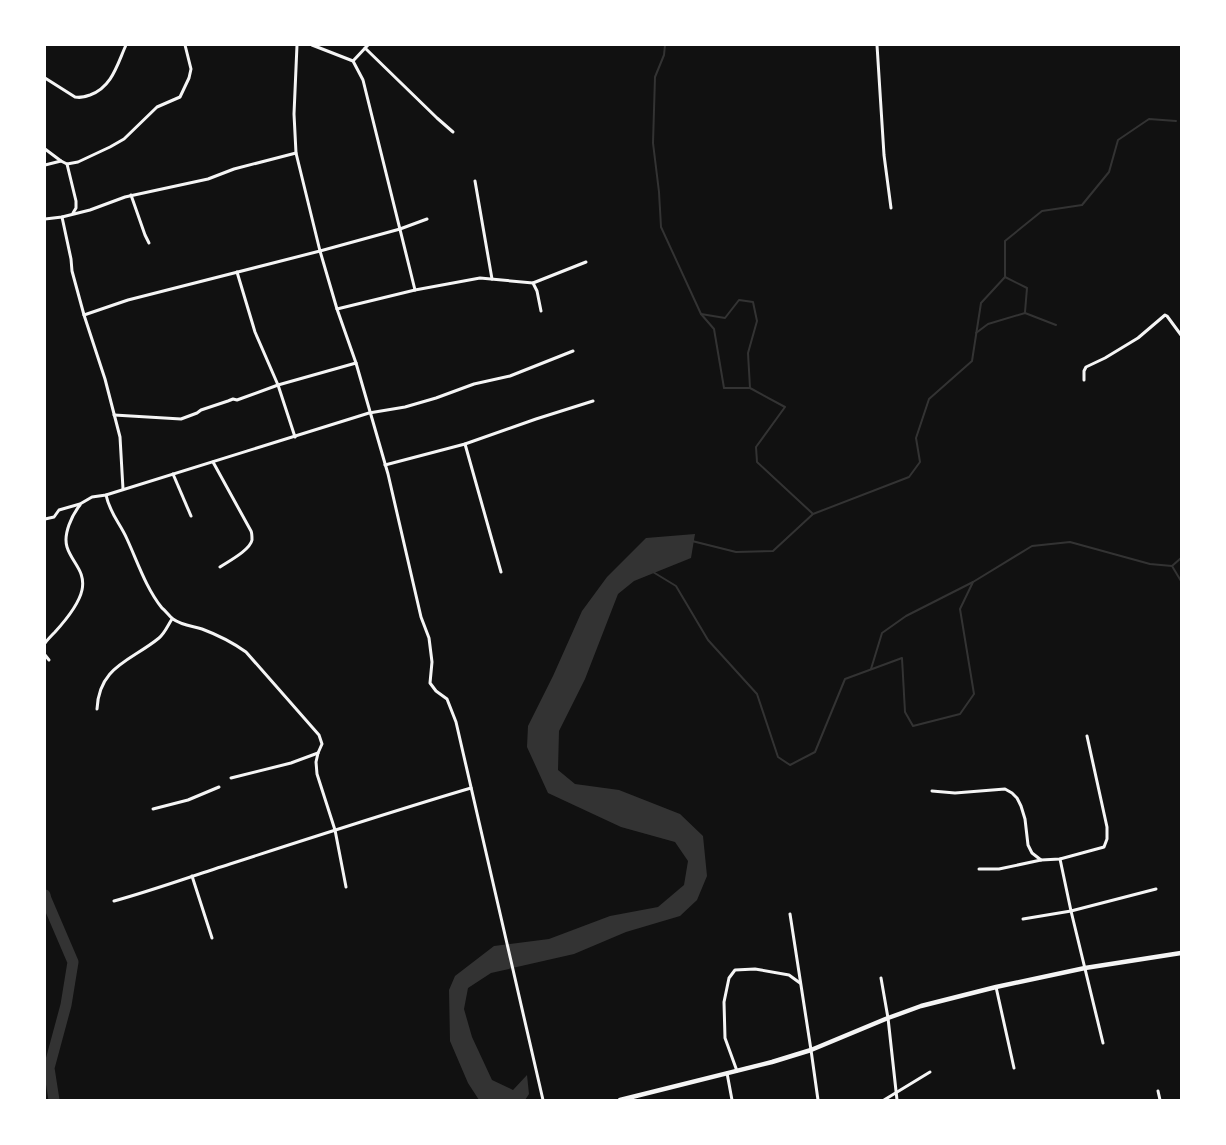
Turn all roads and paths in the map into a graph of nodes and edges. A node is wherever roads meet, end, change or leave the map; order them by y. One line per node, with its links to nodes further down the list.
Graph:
1 (126, 45): 8 (street)
2 (185, 45): 13 (street)
3 (298, 45): 11 (street)
4 (312, 45): 7 (street)
5 (877, 45): 17 (street)
6 (366, 46): 7 (street); 9 (street)
7 (353, 61): 22 (street)
8 (45, 78)
9 (453, 132)
10 (45, 149): 12 (street)
11 (296, 153): 16 (street); 24 (street)
12 (61, 161): 13 (street); 14 (street)
13 (67, 164): 18 (street)
14 (45, 165)
15 (475, 181): 27 (street)
16 (131, 196): 18 (street); 23 (street)
17 (891, 208)
18 (72, 213): 19 (street)
19 (62, 217): 20 (street); 32 (street)
20 (45, 219)
21 (427, 220): 22 (street)
22 (400, 228): 24 (street); 29 (street)
23 (149, 242)
24 (320, 251): 26 (street); 30 (street)
25 (586, 262): 28 (street)
26 (237, 272): 32 (street); 37 (street)
27 (492, 279): 28 (street); 29 (street)
28 (533, 283): 31 (street)
29 (415, 290): 30 (street)
30 (337, 309): 35 (street)
31 (541, 311)
32 (84, 315): 40 (street)
33 (1181, 335): 36 (street)
34 (573, 351): 39 (street)
35 (356, 363): 37 (street); 39 (street)
36 (1084, 380)
37 (278, 385): 40 (street); 41 (street)
38 (593, 401): 42 (street)
39 (370, 413): 41 (street); 44 (street)
40 (114, 415): 46 (street)
41 (295, 437): 43 (street)
42 (465, 444): 44 (street); 52 (street)
43 (213, 462): 45 (street); 51 (street)
44 (385, 465): 62 (street)
45 (173, 474): 46 (street); 49 (street)
46 (123, 489): 47 (street)
47 (106, 495): 48 (street); 53 (street)
48 (80, 504): 50 (street); 54 (street)
49 (191, 516)
50 (45, 519)
51 (220, 568)
52 (501, 572)
53 (172, 619): 57 (street); 59 (street)
54 (45, 643)
55 (45, 655): 56 (street)
56 (49, 660)
57 (97, 709)
58 (1087, 736): 66 (street)
59 (318, 753): 60 (street); 65 (street)
60 (231, 778)
61 (218, 786): 64 (street)
62 (471, 788): 65 (street); 91 (street)
63 (932, 791): 67 (street)
64 (153, 809)
65 (335, 830): 69 (street); 70 (street)
66 (1060, 859): 67 (street); 73 (street)
67 (1041, 860): 68 (street)
68 (979, 870)
69 (192, 876): 72 (street); 76 (street)
70 (346, 887)
71 (1156, 889): 73 (street)
72 (114, 900)
73 (1071, 911): 75 (street); 78 (street)
74 (790, 914): 80 (street)
75 (1024, 920)
76 (212, 938)
77 (1181, 953): 78 (street)
78 (1085, 968): 81 (street); 83 (street)
79 (881, 978): 82 (street)
80 (800, 983): 84 (street); 86 (street)
81 (996, 988): 82 (street); 85 (street)
82 (888, 1018): 84 (street); 90 (street)
83 (1103, 1043)
84 (812, 1050): 86 (street); 94 (street)
85 (1014, 1068)
86 (737, 1071): 88 (street)
87 (930, 1072): 90 (street)
88 (727, 1073): 92 (street); 93 (street)
89 (1158, 1091): 97 (street)
90 (896, 1094): 95 (street); 96 (street)
91 (543, 1100)
92 (620, 1100)
93 (732, 1100)
94 (818, 1100)
95 (884, 1100)
96 (896, 1100)
97 (1160, 1100)

